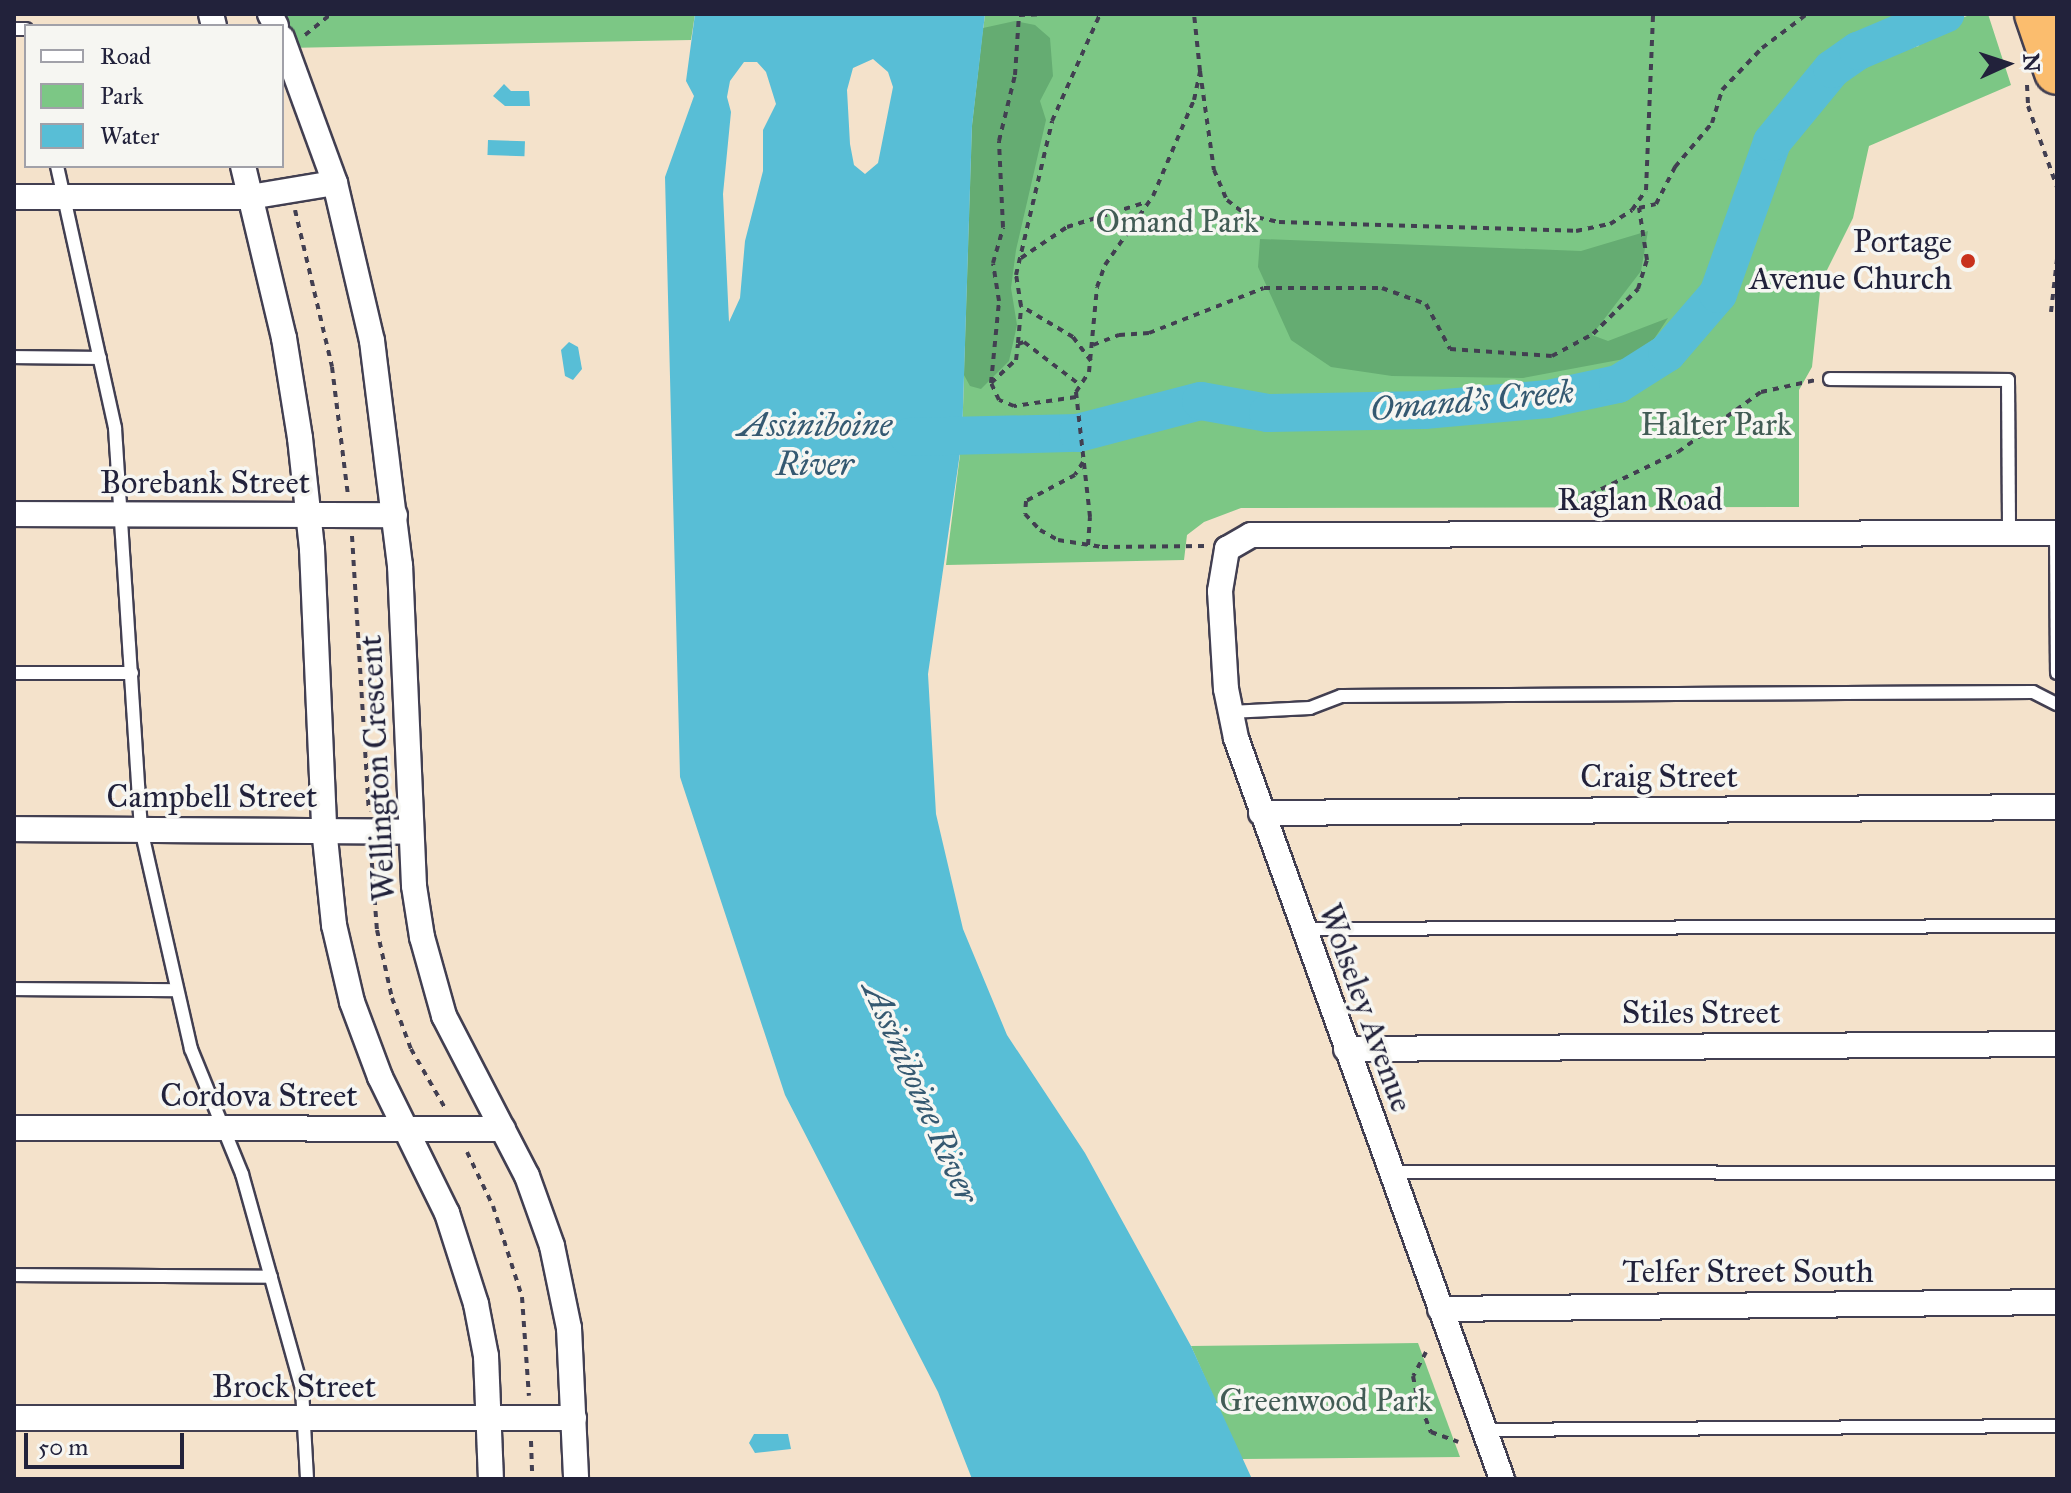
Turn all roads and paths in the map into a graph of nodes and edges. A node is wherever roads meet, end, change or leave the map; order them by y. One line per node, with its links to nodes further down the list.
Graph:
1 (331, 14): 9 (path)
2 (1042, 14): 8 (path)
3 (1100, 14): 22 (path)
4 (1194, 14): 11 (path)
5 (1653, 14): 21 (path)
6 (1807, 14): 20 (path)
7 (2037, 14): 10 (highway)
8 (1019, 15): 32 (path)
9 (289, 40): 14 (street, Wellington Crescent)
10 (2046, 69): 15 (path)
11 (1200, 71): 19 (path); 21 (path)
12 (57, 168): 17 (lane)
13 (243, 168): 18 (street, Wellington Crescent)
14 (335, 183): 18 (street); 39 (street, Wellington Crescent)
15 (2057, 187)
16 (14, 197): 17 (street)
17 (64, 197): 18 (street); 29 (lane)
18 (250, 197): 40 (street, Wellington Crescent)
19 (1149, 202): 22 (path); 27 (path)
20 (1639, 208): 21 (path); 27 (path)
21 (1632, 210)
22 (1019, 259): 24 (path)
23 (2057, 259): 25 (path)
24 (1021, 306): 26 (path); 30 (path)
25 (2051, 312)
26 (1018, 344): 32 (path); 33 (path)
27 (1093, 345): 30 (path)
28 (14, 357): 29 (lane)
29 (100, 358): 38 (lane)
30 (1091, 361): 33 (path)
31 (1830, 379): 36 (path); 41 (lane)
32 (991, 383): 34 (path)
33 (1080, 385): 34 (path)
34 (1076, 397): 35 (path)
35 (1083, 456): 43 (path); 43 (path)
36 (1558, 510)
37 (14, 514): 38 (street, Borebank Street)
38 (123, 515): 40 (street, Borebank Street); 46 (lane)
39 (395, 515): 40 (street, Borebank Street); 55 (street, Wellington Crescent)
40 (309, 516): 52 (street, Wellington Crescent)
41 (2009, 533): 42 (street, Raglan Road); 44 (street, Raglan Road)
42 (2056, 533): 47 (lane)
43 (1088, 545): 44 (path)
44 (1227, 549): 49 (street, Wolseley Avenue)
45 (14, 673): 46 (lane)
46 (132, 673): 54 (lane)
47 (2057, 673)
48 (2057, 704): 49 (lane)
49 (1230, 712): 51 (street, Wolseley Avenue)
50 (2057, 807): 51 (street, Craig Street)
51 (1261, 813): 57 (street, Wolseley Avenue)
52 (324, 828): 54 (street, Campbell Street); 55 (street, Campbell Street); 64 (street, Wellington Crescent)
53 (14, 829): 54 (street, Campbell Street)
54 (141, 829): 59 (lane)
55 (411, 832): 65 (street, Wellington Crescent)
56 (2057, 926): 57 (lane)
57 (1302, 929): 61 (street, Wolseley Avenue)
58 (14, 989): 59 (lane)
59 (177, 990): 63 (lane)
60 (2057, 1044): 61 (street, Stiles Street)
61 (1346, 1049): 66 (street, Wolseley Avenue)
62 (14, 1128): 63 (street, Cordova Street)
63 (224, 1128): 64 (street, Cordova Street); 69 (lane)
64 (406, 1128): 65 (street, Cordova Street); 76 (street, Wellington Crescent)
65 (503, 1129): 74 (street, Wellington Crescent)
66 (1391, 1172): 67 (lane); 71 (street, Wolseley Avenue)
67 (2057, 1173)
68 (14, 1275): 69 (lane)
69 (271, 1277): 75 (lane)
70 (2057, 1302): 71 (street, Telfer Street South)
71 (1440, 1309): 78 (street, Wolseley Avenue)
72 (1426, 1352): 79 (path)
73 (14, 1418): 75 (street, Brock Street)
74 (574, 1418): 76 (street, Brock Street); 82 (street, Wellington Crescent)
75 (304, 1419): 76 (street, Brock Street); 80 (lane)
76 (489, 1419): 81 (street, Wellington Crescent)
77 (2057, 1426): 78 (lane)
78 (1484, 1430): 83 (street, Wolseley Avenue)
79 (1458, 1442)
80 (307, 1479)
81 (491, 1479)
82 (576, 1479)
83 (1502, 1479)

